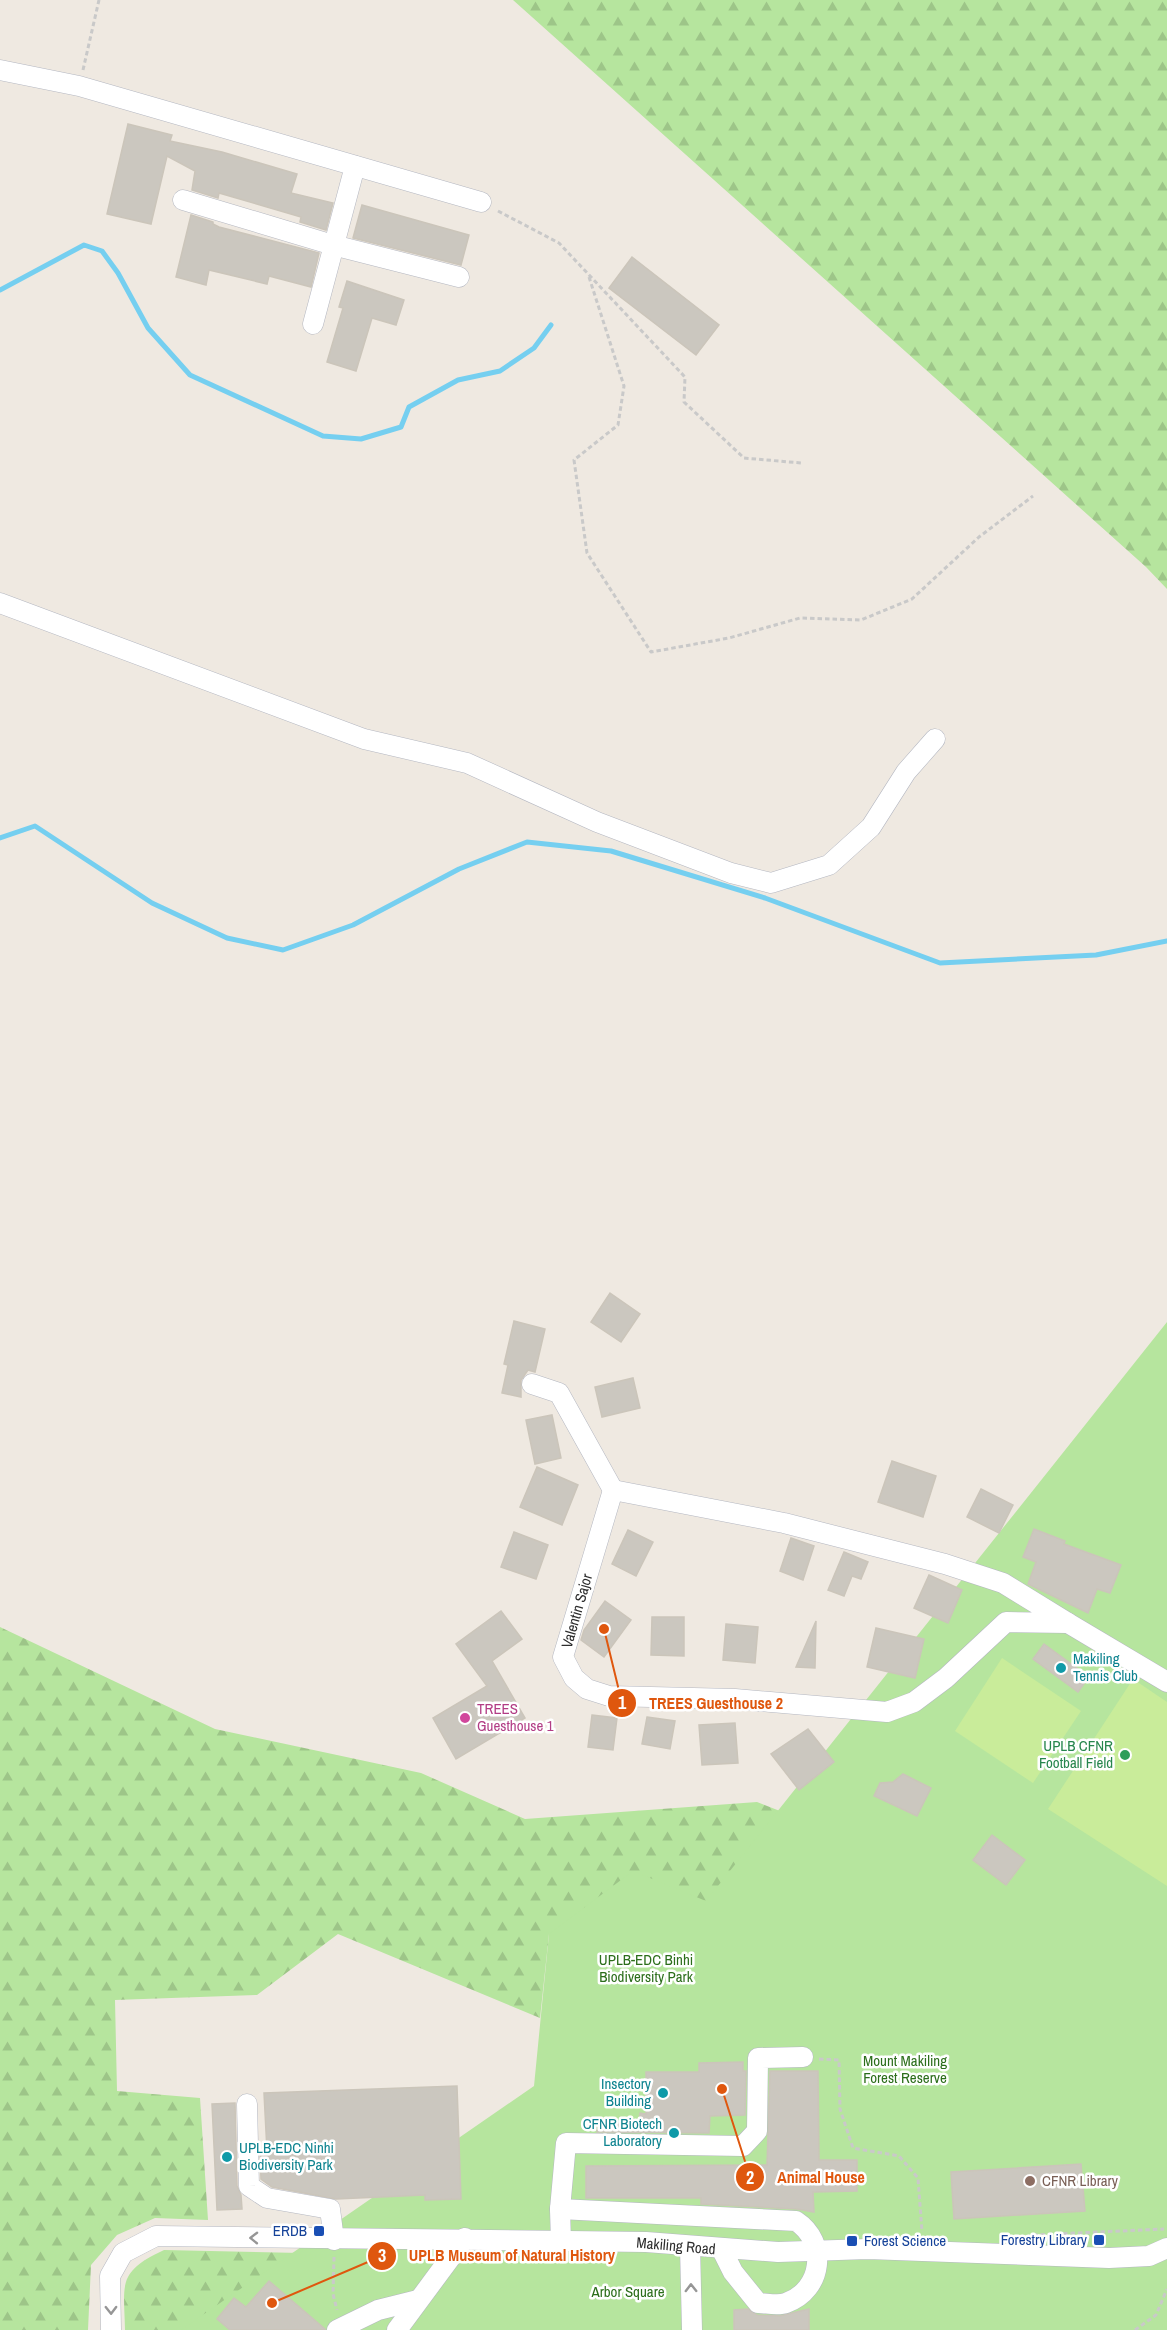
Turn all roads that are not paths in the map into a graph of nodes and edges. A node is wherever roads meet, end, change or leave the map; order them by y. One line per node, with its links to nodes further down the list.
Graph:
1 (0, 70): 2 (street)
2 (355, 166): 4 (street); 5 (street)
3 (183, 200): 5 (street)
4 (481, 202)
5 (333, 245): 6 (street); 7 (street)
6 (459, 277)
7 (313, 324)
8 (0, 603): 9 (street)
9 (935, 739)
10 (532, 1384): 11 (street)
11 (613, 1490): 12 (street, Valentin Sajor); 12 (street, Valentin Sajor)
12 (1068, 1623): 13 (street, Valentin Sajor)
13 (1167, 1682)
14 (803, 2057): 16 (street)
15 (247, 2104): 19 (street)
16 (560, 2209): 18 (street); 23 (street)
17 (465, 2238): 18 (street, Makiling Road); 19 (street, Makiling Road); 24 (street)
18 (561, 2242): 20 (street, Makiling Road)
19 (334, 2244): 26 (street, Makiling Road, one-way to 26)
20 (690, 2246): 22 (street, Makiling Road); 28 (street, one-way to 20)
21 (1167, 2248): 23 (street, Makiling Road)
22 (722, 2250): 23 (street, Makiling Road); 23 (street)
23 (818, 2251)
24 (418, 2300): 25 (street); 27 (street)
25 (339, 2328)
26 (111, 2330)
27 (397, 2330)
28 (692, 2330)

